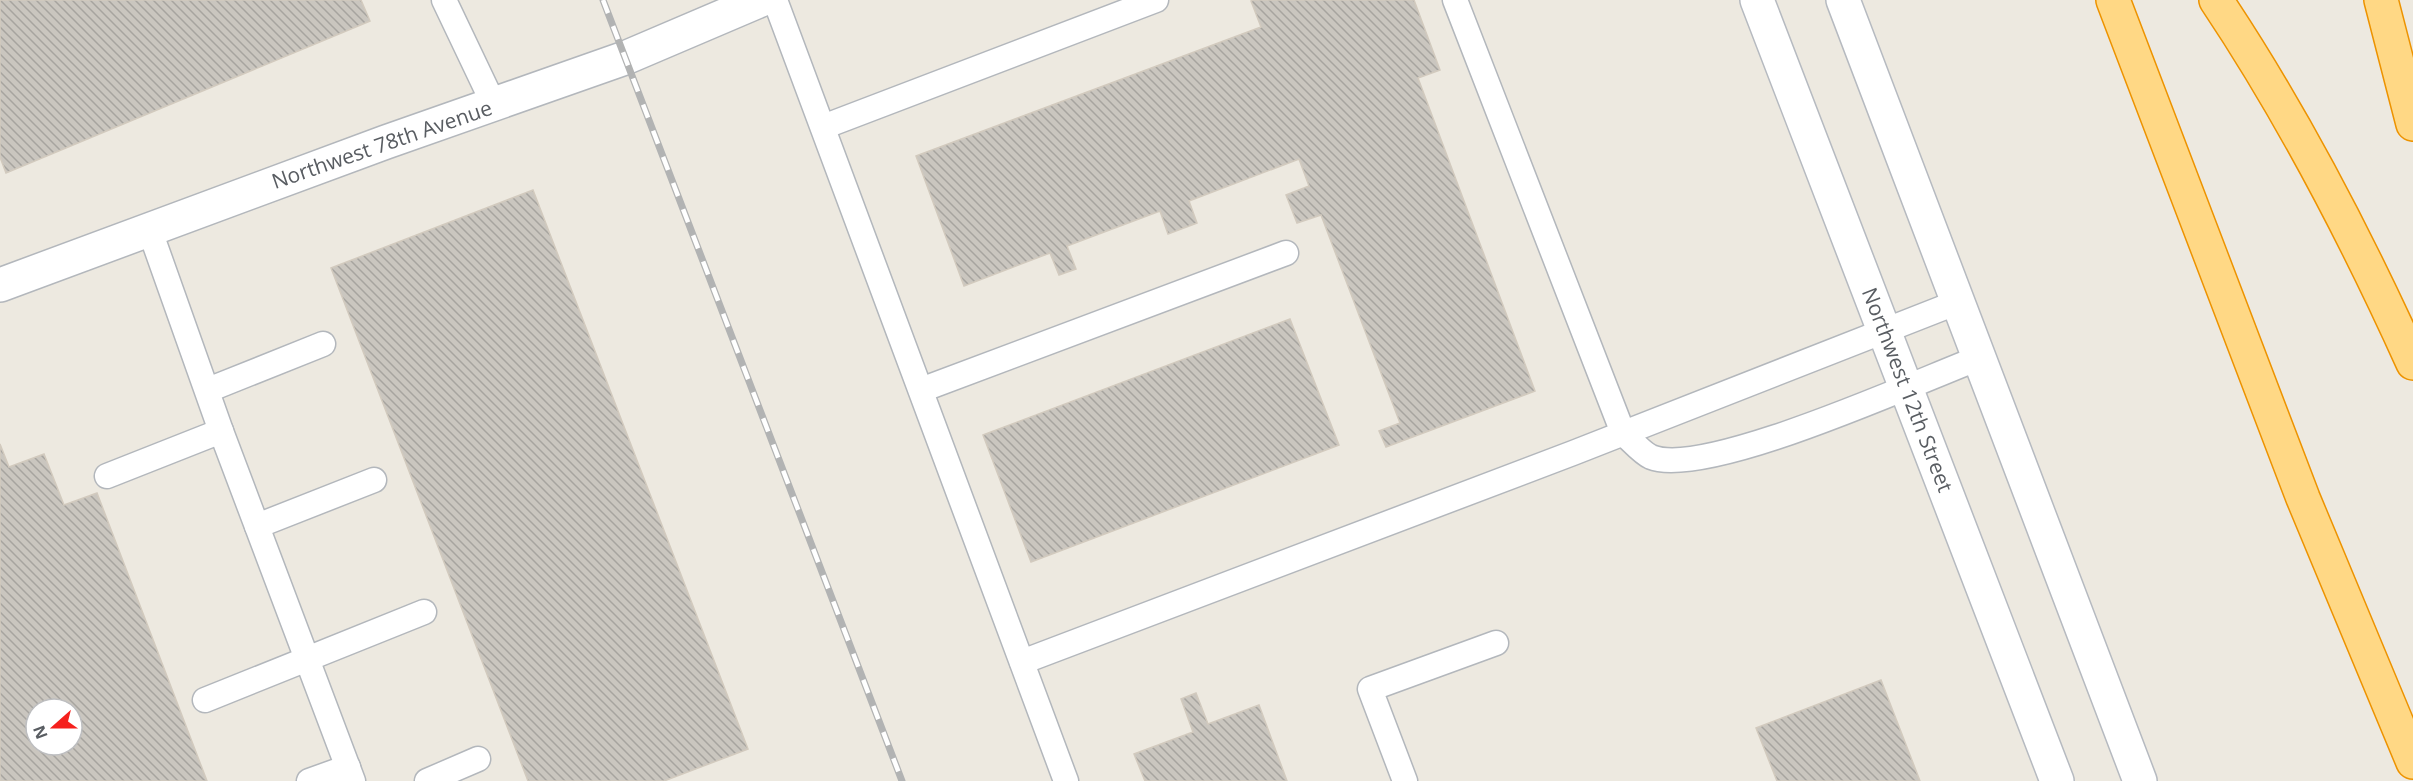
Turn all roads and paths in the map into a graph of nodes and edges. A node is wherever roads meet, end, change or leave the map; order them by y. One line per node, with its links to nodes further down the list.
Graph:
1 (444, 0): 11 (lane)
2 (761, 0): 11 (main road, Northwest 78th Avenue)
3 (775, 0): 13 (lane)
4 (1156, 0): 13 (lane)
5 (1455, 0): 26 (lane)
6 (1757, 0): 18 (main road, Northwest 12th Street)
7 (1843, 0): 17 (main road)
8 (2113, 0): 36 (highway)
9 (2216, 0): 21 (highway)
10 (2381, 0): 12 (highway)
11 (494, 105): 14 (main road, Northwest 78th Avenue)
12 (2413, 124)
13 (823, 127): 24 (lane)
14 (149, 228): 16 (main road, Northwest 78th Avenue); 23 (lane)
15 (1286, 253): 24 (lane)
16 (0, 285)
17 (1958, 302): 18 (lane); 20 (main road)
18 (1884, 329): 22 (main road, Northwest 12th Street); 26 (lane)
19 (323, 344): 23 (lane)
20 (1979, 358): 22 (lane); 43 (main road)
21 (2413, 363)
22 (1906, 386): 26 (lane); 42 (main road, Northwest 12th Street)
23 (208, 390): 25 (lane)
24 (921, 390): 33 (lane)
25 (221, 431): 27 (lane); 29 (lane)
26 (1623, 434): 33 (lane)
27 (107, 476)
28 (374, 480): 29 (lane)
29 (256, 526): 32 (lane)
30 (424, 612): 32 (lane)
31 (1496, 643): 41 (lane)
32 (307, 659): 34 (lane); 37 (lane)
33 (1022, 662): 40 (lane)
34 (205, 700)
35 (478, 759): 39 (lane)
36 (2413, 762)
37 (350, 774): 38 (lane)
38 (309, 781)
39 (427, 781)
40 (1066, 781)
41 (1405, 781)
42 (2057, 781)
43 (2140, 781)

